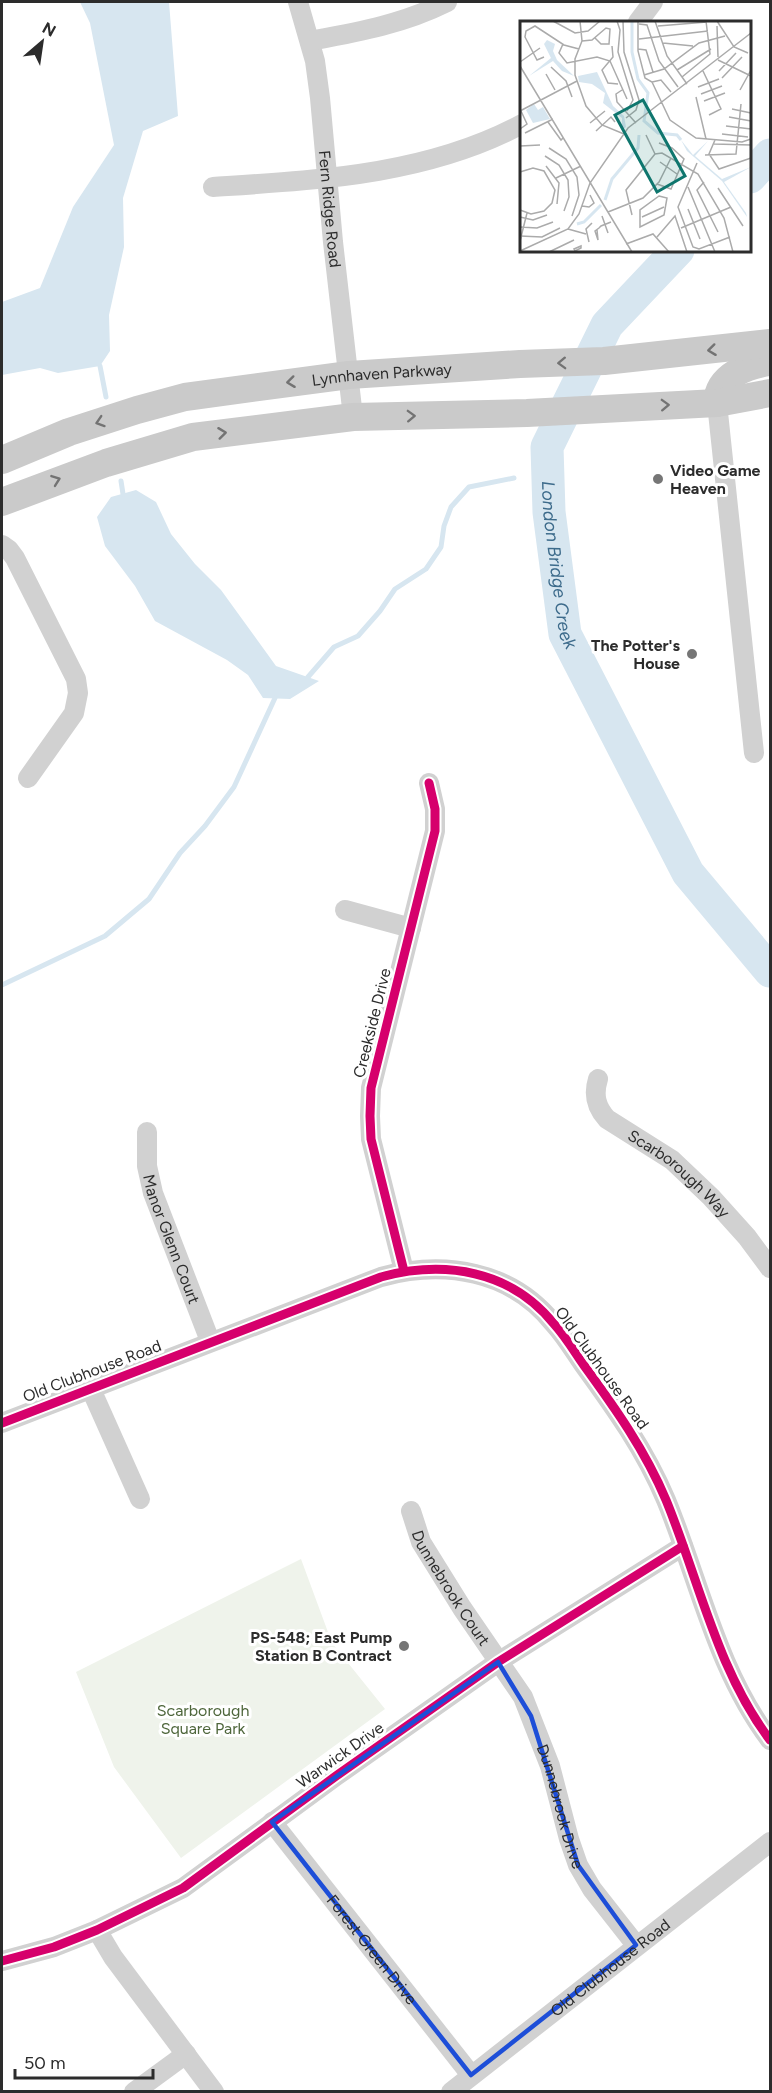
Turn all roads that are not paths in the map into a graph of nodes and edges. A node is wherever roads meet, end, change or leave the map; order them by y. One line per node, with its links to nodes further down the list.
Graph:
1 (298, 2): 5 (street, Fern Ridge Road)
2 (447, 2): 5 (street)
3 (653, 2): 4 (street)
4 (639, 21)
5 (310, 40): 7 (street, Fern Ridge Road)
6 (520, 125): 7 (street)
7 (328, 179): 8 (street); 11 (street, Fern Ridge Road)
8 (213, 187)
9 (771, 343): 11 (main road, Lynnhaven Parkway, one-way to 11)
10 (771, 362): 13 (main road)
11 (349, 375): 14 (street, Fern Ridge Road); 15 (main road, Lynnhaven Parkway, one-way to 15)
12 (771, 393): 13 (main road)
13 (717, 403): 14 (main road, one-way to 13); 18 (street)
14 (353, 417): 16 (main road, one-way to 14)
15 (2, 460)
16 (2, 502)
17 (2, 545): 19 (street)
18 (754, 753)
19 (28, 778)
20 (429, 783): 22 (street, Creekside Drive)
21 (345, 910): 22 (street)
22 (411, 928): 26 (street, Creekside Drive)
23 (598, 1079): 25 (street, Scarborough Way)
24 (147, 1132): 27 (street, Manor Glenn Court)
25 (771, 1268)
26 (404, 1271): 27 (street, Old Clubhouse Road); 32 (street, Old Clubhouse Road)
27 (210, 1341): 28 (street, Old Clubhouse Road)
28 (90, 1388): 29 (street, Old Clubhouse Road); 30 (street)
29 (2, 1423)
30 (140, 1499)
31 (411, 1511): 33 (street, Dunnebrook Court)
32 (682, 1546): 33 (street, Warwick Drive); 34 (street, Old Clubhouse Road)
33 (498, 1662): 35 (street, Warwick Drive); 38 (street, Dunnebrook Drive)
34 (771, 1740)
35 (272, 1822): 37 (street, Warwick Drive); 41 (street, Forest Green Drive)
36 (771, 1842): 38 (street, Old Clubhouse Road)
37 (97, 1930): 39 (street, Warwick Drive); 40 (street)
38 (636, 1945): 41 (street, Old Clubhouse Road)
39 (2, 1961)
40 (186, 2054): 42 (street); 43 (street)
41 (471, 2075): 44 (street, Old Clubhouse Road)
42 (134, 2091)
43 (214, 2091)
44 (451, 2091)

